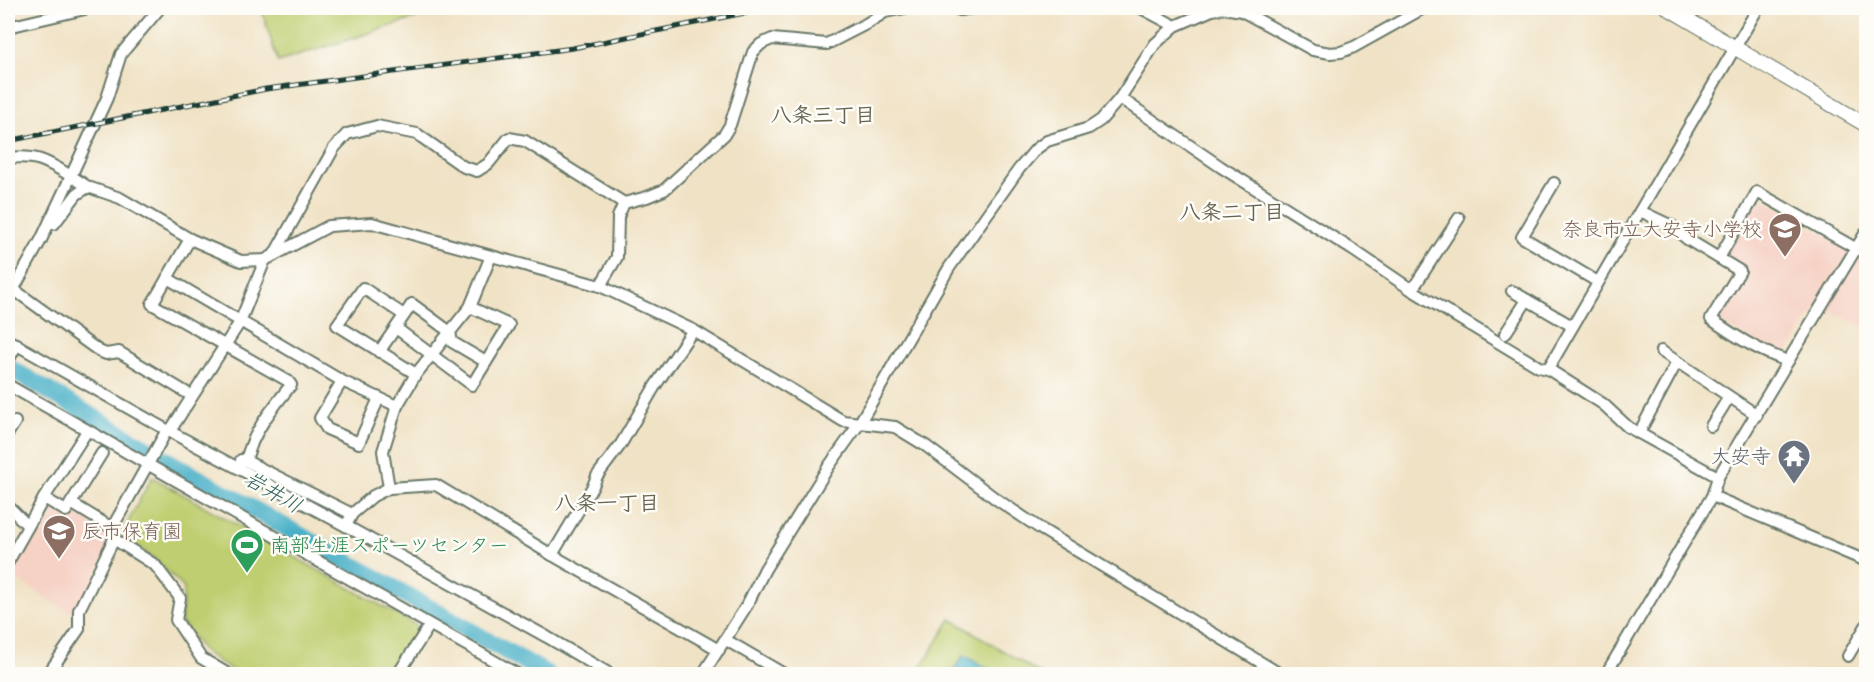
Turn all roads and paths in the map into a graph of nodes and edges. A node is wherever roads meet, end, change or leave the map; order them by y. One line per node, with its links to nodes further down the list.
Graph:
1 (89, 8): 11 (street)
2 (160, 8): 16 (street)
3 (905, 8): 19 (street)
4 (955, 8): 5 (street)
5 (973, 8)
6 (1141, 8): 10 (street)
7 (1424, 8): 10 (street)
8 (1668, 8): 12 (main road)
9 (1758, 8): 12 (street)
10 (1175, 26): 13 (street)
11 (8, 27)
12 (1734, 47): 14 (main road); 20 (street)
13 (1120, 98): 32 (street); 63 (street)
14 (1866, 125)
15 (8, 158): 16 (street)
16 (71, 176): 18 (street); 24 (street)
17 (1554, 183): 30 (street)
18 (88, 187): 23 (street); 24 (street)
19 (624, 203): 27 (street); 31 (street)
20 (1640, 211): 28 (street); 30 (street)
21 (1459, 218): 32 (street)
22 (1866, 232): 25 (street)
23 (190, 239): 27 (street); 29 (street)
24 (41, 240): 34 (street)
25 (1857, 249): 28 (street); 52 (street)
26 (491, 256): 27 (street); 31 (street); 36 (street)
27 (270, 258): 38 (street)
28 (1719, 258): 52 (street)
29 (167, 278): 38 (street); 45 (street)
30 (1598, 282): 39 (street)
31 (600, 286): 41 (street)
32 (1412, 290): 53 (street)
33 (1512, 291): 35 (street)
34 (10, 294): 57 (street)
35 (1527, 300): 39 (street); 43 (street)
36 (470, 307): 42 (street); 50 (street)
37 (404, 315): 40 (street); 42 (street); 47 (street)
38 (240, 322): 45 (street); 55 (street)
39 (1572, 326): 53 (street)
40 (396, 328): 47 (street); 48 (street)
41 (693, 330): 63 (street); 83 (street)
42 (450, 332): 48 (street); 50 (street)
43 (1505, 334)
44 (13, 344): 49 (street); 66 (street)
45 (225, 345): 57 (street); 71 (street)
46 (1661, 351): 51 (street)
47 (379, 352): 54 (street)
48 (431, 355): 50 (street); 54 (street)
49 (8, 361)
50 (486, 362)
51 (1677, 362): 58 (street); 68 (street)
52 (1788, 362): 61 (street)
53 (1548, 369): 68 (street)
54 (416, 374): 60 (street)
55 (342, 381): 59 (street); 59 (street)
56 (8, 385): 65 (street)
57 (192, 396): 66 (street)
58 (1729, 397): 61 (street); 64 (street)
59 (379, 398): 60 (street)
60 (397, 406): 74 (street)
61 (1757, 415): 73 (street)
62 (15, 422): 67 (street)
63 (859, 424): 88 (street); 98 (street)
64 (1711, 426)
65 (87, 431): 72 (street); 76 (street)
66 (168, 432): 70 (street); 72 (street)
67 (8, 433)
68 (1639, 433): 73 (street)
69 (102, 453): 77 (street)
70 (217, 457): 71 (street); 81 (street)
71 (246, 461): 79 (street)
72 (149, 463): 82 (street); 86 (street)
73 (1718, 477): 75 (street)
74 (389, 488): 79 (street); 83 (street)
75 (1712, 496): 84 (street); 99 (street)
76 (44, 498): 77 (street); 80 (street)
77 (71, 503): 82 (street)
78 (8, 506): 80 (street)
79 (352, 514): 81 (street)
80 (28, 526): 85 (street)
81 (346, 526): 95 (street)
82 (113, 534): 91 (street); 92 (street)
83 (552, 555): 89 (street)
84 (1866, 561)
85 (8, 562)
86 (429, 626): 93 (street); 94 (street)
87 (1866, 626): 90 (street)
88 (726, 640): 89 (street); 97 (street)
89 (719, 650): 96 (street)
90 (1848, 656)
91 (48, 675)
92 (228, 675)
93 (398, 675)
94 (517, 675)
95 (610, 675)
96 (703, 675)
97 (784, 675)
98 (1280, 675)
99 (1606, 675)

